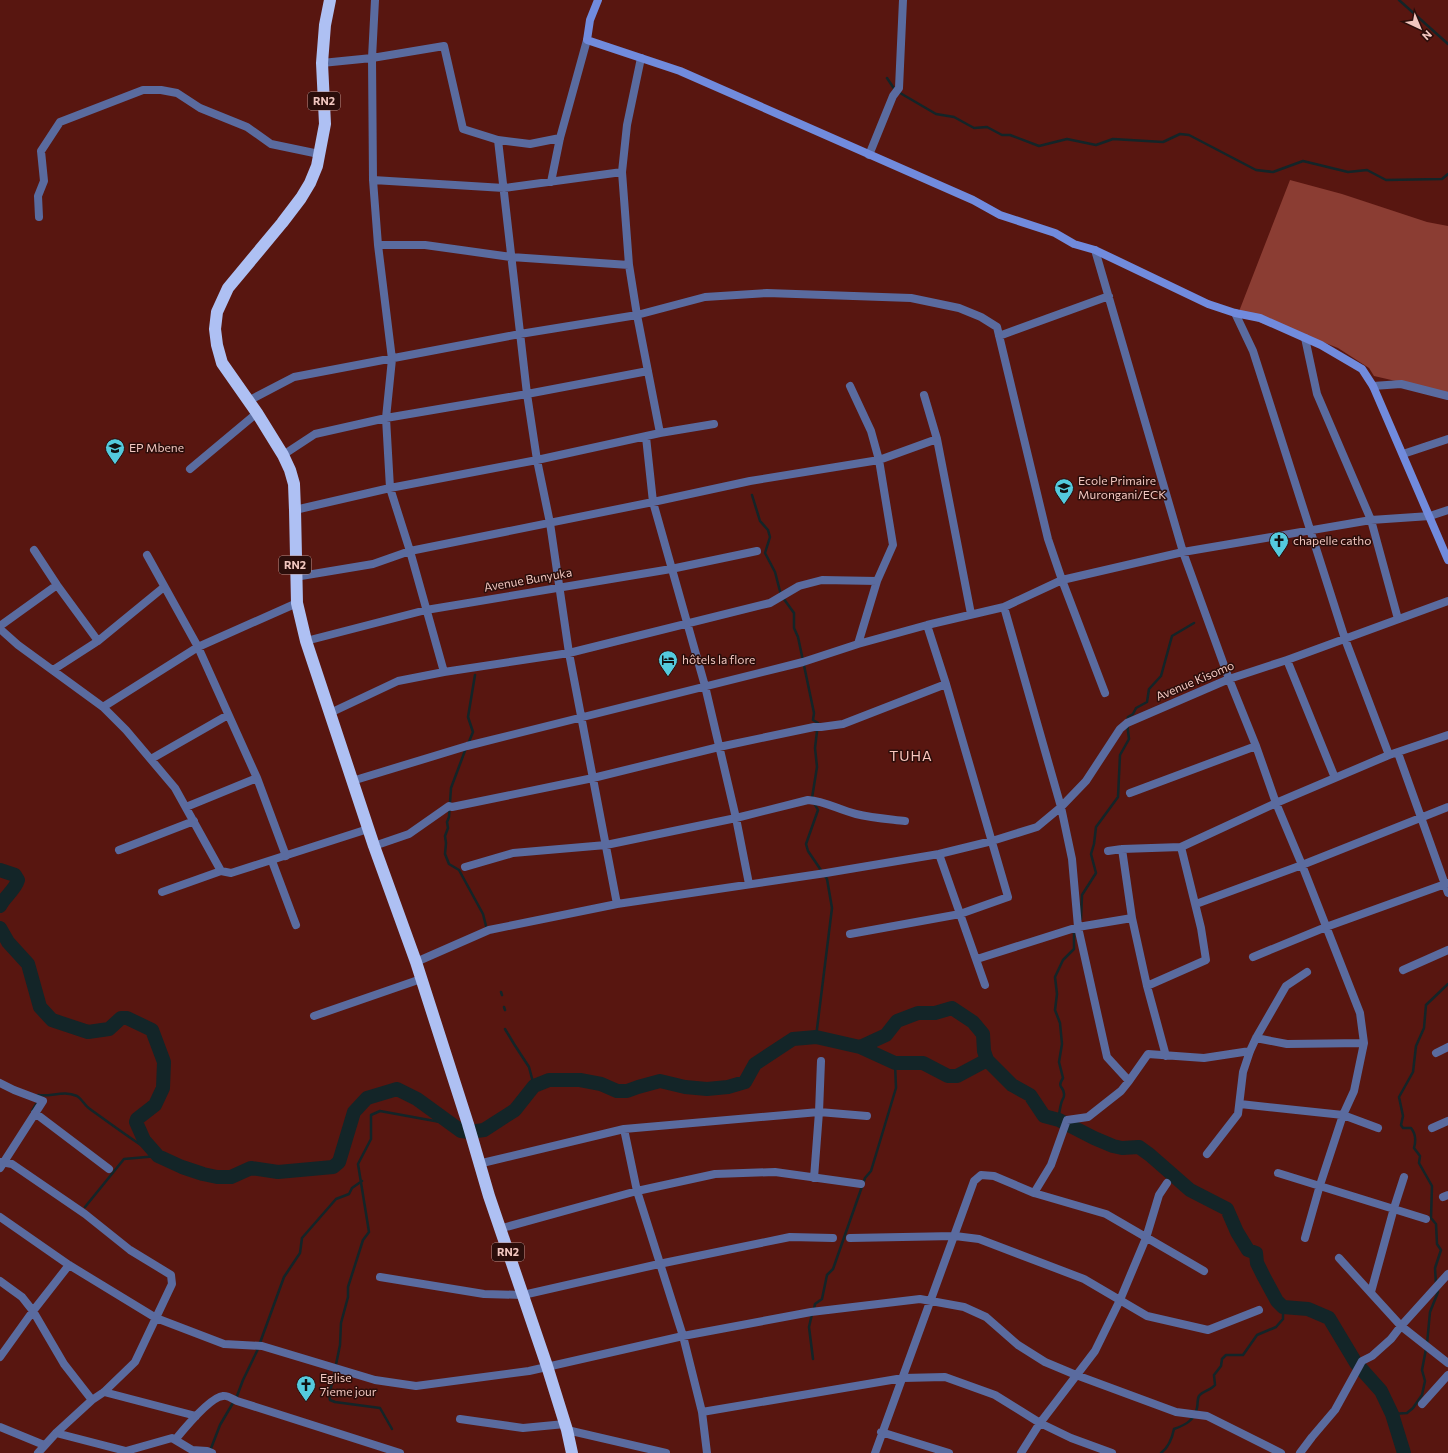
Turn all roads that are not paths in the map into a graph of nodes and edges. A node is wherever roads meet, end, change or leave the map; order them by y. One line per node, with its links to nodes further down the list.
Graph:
1 (330, 0): 8 (highway, RN2)
2 (375, 0): 6 (street)
3 (598, 0): 5 (street)
4 (903, 0): 12 (street)
5 (586, 40): 7 (street); 9 (street)
6 (372, 58): 8 (street); 10 (street); 14 (street)
7 (641, 58): 12 (street); 13 (street)
8 (322, 63): 11 (highway, RN2)
9 (560, 138): 10 (street); 15 (street)
10 (498, 140): 16 (street)
11 (319, 154): 17 (street); 35 (highway, RN2)
12 (869, 155): 19 (street)
13 (622, 172): 15 (street); 21 (street)
14 (373, 180): 16 (street); 18 (street)
15 (551, 182): 16 (street)
16 (504, 188): 20 (street)
17 (39, 217)
18 (378, 245): 20 (street); 28 (street)
19 (1095, 250): 22 (street); 23 (street)
20 (511, 258): 21 (street); 25 (street)
21 (629, 265): 24 (street)
22 (1109, 296): 26 (street); 59 (street)
23 (1235, 313): 27 (street); 55 (street)
24 (637, 315): 25 (street); 26 (street); 29 (street)
25 (520, 334): 28 (street); 32 (street)
26 (999, 336): 64 (street)
27 (1305, 338): 31 (street); 53 (street)
28 (392, 359): 35 (street); 37 (street)
29 (648, 372): 32 (street); 39 (street)
30 (850, 386): 46 (street)
31 (1373, 386): 34 (street); 43 (street)
32 (527, 394): 37 (street); 45 (street)
33 (924, 396): 41 (street)
34 (1448, 396)
35 (248, 401): 36 (highway, RN2)
36 (257, 413): 44 (highway, RN2); 47 (street)
37 (386, 418): 44 (street); 48 (street)
38 (714, 424): 39 (street)
39 (660, 433): 40 (street)
40 (646, 437): 45 (street); 49 (street)
41 (937, 439): 46 (street); 73 (street)
42 (1448, 439): 43 (street)
43 (1403, 454): 52 (street)
44 (283, 455): 50 (highway, RN2)
45 (537, 460): 48 (street); 54 (street)
46 (879, 460): 49 (street); 65 (street)
47 (190, 469)
48 (390, 488): 50 (street); 57 (street)
49 (653, 502): 54 (street); 62 (street)
50 (295, 510): 63 (highway, RN2)
51 (1448, 510): 52 (street)
52 (1430, 516): 53 (street); 61 (street)
53 (1371, 520): 55 (street); 74 (street)
54 (550, 524): 57 (street); 68 (street)
55 (1309, 531): 59 (street); 79 (street)
56 (34, 550): 66 (street)
57 (410, 551): 63 (street); 72 (street)
58 (757, 551): 62 (street, Avenue Bunyuka)
59 (1183, 552): 64 (street); 88 (street)
60 (147, 555): 67 (street)
61 (1448, 560)
62 (671, 569): 68 (street, Avenue Bunyuka); 75 (street)
63 (295, 577): 70 (highway, RN2)
64 (1062, 580): 71 (street); 91 (street)
65 (877, 581): 75 (street); 82 (street)
66 (57, 585): 77 (street); 80 (street)
67 (164, 587): 80 (street); 83 (street)
68 (560, 587): 72 (street, Avenue Bunyuka); 84 (street)
69 (1448, 601): 74 (street, Avenue Kisomo)
70 (296, 603): 81 (highway, RN2); 83 (street)
71 (1004, 607): 73 (street); 109 (street)
72 (426, 610): 81 (street, Avenue Bunyuka); 87 (street)
73 (971, 614): 76 (street)
74 (1398, 619): 79 (street, Avenue Kisomo)
75 (687, 624): 84 (street); 90 (street)
76 (927, 625): 82 (street); 89 (street)
77 (0, 626)
78 (0, 629): 86 (street)
79 (1345, 639): 85 (street, Avenue Kisomo); 100 (street)
80 (98, 641): 86 (street)
81 (306, 641): 93 (highway, RN2)
82 (858, 644): 90 (street)
83 (198, 646): 92 (street); 94 (street)
84 (569, 653): 87 (street); 95 (street)
85 (1287, 660): 88 (street, Avenue Kisomo); 104 (street)
86 (53, 670): 92 (street)
87 (444, 672): 93 (street)
88 (1229, 679): 97 (street); 109 (street, Avenue Kisomo)
89 (946, 684): 98 (street); 116 (street)
90 (705, 686): 95 (street); 98 (street)
91 (1105, 693)
92 (103, 707): 101 (street)
93 (330, 713): 105 (highway, RN2)
94 (228, 715): 101 (street); 102 (street)
95 (582, 718): 103 (street); 105 (street)
96 (1448, 734): 99 (street)
97 (1256, 746): 106 (street); 107 (street)
98 (719, 747): 103 (street); 111 (street)
99 (1398, 753): 100 (street); 112 (street)
100 (1389, 755): 104 (street)
101 (151, 759): 108 (street)
102 (257, 778): 108 (street); 124 (street)
103 (592, 778): 117 (street); 118 (street)
104 (1335, 778): 107 (street)
105 (352, 781): 115 (highway, RN2)
106 (1130, 793)
107 (1276, 803): 119 (street); 126 (street)
108 (186, 807): 113 (street)
109 (1061, 808): 116 (street, Avenue Kisomo); 139 (street)
110 (1448, 808): 112 (street)
111 (736, 818): 114 (street); 117 (street); 129 (street)
112 (1421, 819): 126 (street); 130 (street)
113 (194, 821): 121 (street); 128 (street)
114 (905, 821)
115 (368, 828): 118 (highway, RN2); 124 (street)
116 (992, 840): 123 (street, Avenue Kisomo); 135 (street)
117 (606, 845): 127 (street); 133 (street)
118 (374, 846): 144 (highway, RN2)
119 (1181, 847): 120 (street); 134 (street)
120 (1122, 849): 122 (street); 136 (street)
121 (119, 850)
122 (1108, 851)
123 (939, 854): 129 (street, Avenue Kisomo); 135 (street)
124 (286, 856): 125 (street)
125 (272, 861): 128 (street); 137 (street)
126 (1302, 864): 134 (street); 138 (street)
127 (465, 867)
128 (221, 871): 131 (street)
129 (749, 884): 133 (street, Avenue Kisomo)
130 (1446, 884): 132 (street); 138 (street)
131 (162, 892)
132 (1448, 893)
133 (617, 904): 144 (street, Avenue Kisomo)
134 (1196, 904): 149 (street)
135 (960, 914): 140 (street); 143 (street)
136 (1132, 918): 139 (street); 149 (street)
137 (296, 924)
138 (1326, 927): 142 (street); 152 (street)
139 (1078, 928): 143 (street); 158 (street)
140 (850, 934)
141 (1448, 950): 145 (street)
142 (1253, 957)
143 (977, 959): 148 (street)
144 (416, 962): 147 (highway, RN2)
145 (1403, 970)
146 (1307, 972): 151 (street)
147 (421, 979): 150 (street); 171 (highway, RN2)
148 (985, 985)
149 (1147, 986): 156 (street)
150 (314, 1016)
151 (1256, 1038): 152 (street); 154 (street)
152 (1364, 1043): 163 (street)
153 (1448, 1047): 155 (street)
154 (1250, 1051): 156 (street); 160 (street)
155 (1436, 1053)
156 (1166, 1056): 158 (street)
157 (821, 1061): 161 (street)
158 (1130, 1081): 180 (street)
159 (0, 1083): 162 (street)
160 (1240, 1104): 163 (street); 169 (street)
161 (819, 1112): 164 (street); 168 (street); 175 (street)
162 (35, 1113): 170 (street); 172 (street)
163 (1343, 1115): 166 (street); 178 (street)
164 (868, 1116)
165 (1448, 1121): 167 (street)
166 (1378, 1128)
167 (1432, 1128)
168 (624, 1129): 171 (street); 179 (street)
169 (1207, 1154)
170 (1, 1164): 203 (street)
171 (478, 1164): 184 (highway, RN2)
172 (109, 1168)
173 (1278, 1174): 178 (street)
174 (1404, 1177): 181 (street)
175 (814, 1178): 177 (street); 179 (street)
176 (1167, 1183): 188 (street)
177 (861, 1184)
178 (1320, 1185): 181 (street); 189 (street)
179 (637, 1191): 184 (street); 191 (street)
180 (1034, 1193): 185 (street); 188 (street)
181 (1394, 1208): 183 (street); 197 (street)
182 (0, 1216): 192 (street)
183 (1426, 1219)
184 (499, 1229): 198 (highway, RN2)
185 (955, 1236): 187 (street); 199 (street); 200 (street)
186 (833, 1238): 191 (street)
187 (850, 1238)
188 (1146, 1238): 193 (street); 199 (street)
189 (1305, 1238)
190 (1339, 1258): 197 (street)
191 (659, 1264): 198 (street); 205 (street)
192 (69, 1265): 202 (street); 203 (street)
193 (1204, 1271)
194 (1448, 1274): 204 (street)
195 (380, 1277): 198 (street)
196 (0, 1281): 202 (street)
197 (1371, 1292): 204 (street)
198 (523, 1295): 208 (highway, RN2)
199 (1120, 1300): 201 (street); 209 (street)
200 (931, 1301): 205 (street); 209 (street); 211 (street)
201 (1259, 1310)
202 (33, 1311): 206 (street); 213 (street)
203 (156, 1318): 208 (street); 212 (street)
204 (1401, 1326): 207 (street); 237 (street)
205 (683, 1336): 208 (street); 215 (street)
206 (0, 1357)
207 (1448, 1363)
208 (547, 1366): 220 (highway, RN2)
209 (1076, 1375): 218 (street); 236 (street)
210 (1448, 1375): 214 (street)
211 (903, 1378): 215 (street); 218 (street); 221 (street)
212 (104, 1392): 213 (street); 216 (street)
213 (92, 1400): 222 (street)
214 (1422, 1404)
215 (702, 1412): 231 (street)
216 (196, 1416): 223 (street); 225 (street)
217 (460, 1419): 220 (street)
218 (1040, 1423): 234 (street); 235 (street)
219 (0, 1427): 224 (street)
220 (566, 1427): 229 (highway, RN2); 230 (street)
221 (881, 1432): 232 (street); 233 (street)
222 (56, 1434): 223 (street); 224 (street)
223 (175, 1440): 226 (street)
224 (44, 1444): 227 (street)
225 (383, 1451): 228 (street)
226 (210, 1452)
227 (38, 1453)
228 (400, 1453)
229 (572, 1453)
230 (666, 1453)
231 (707, 1453)
232 (875, 1453)
233 (949, 1453)
234 (1021, 1453)
235 (1112, 1453)
236 (1281, 1453)
237 (1300, 1453)

